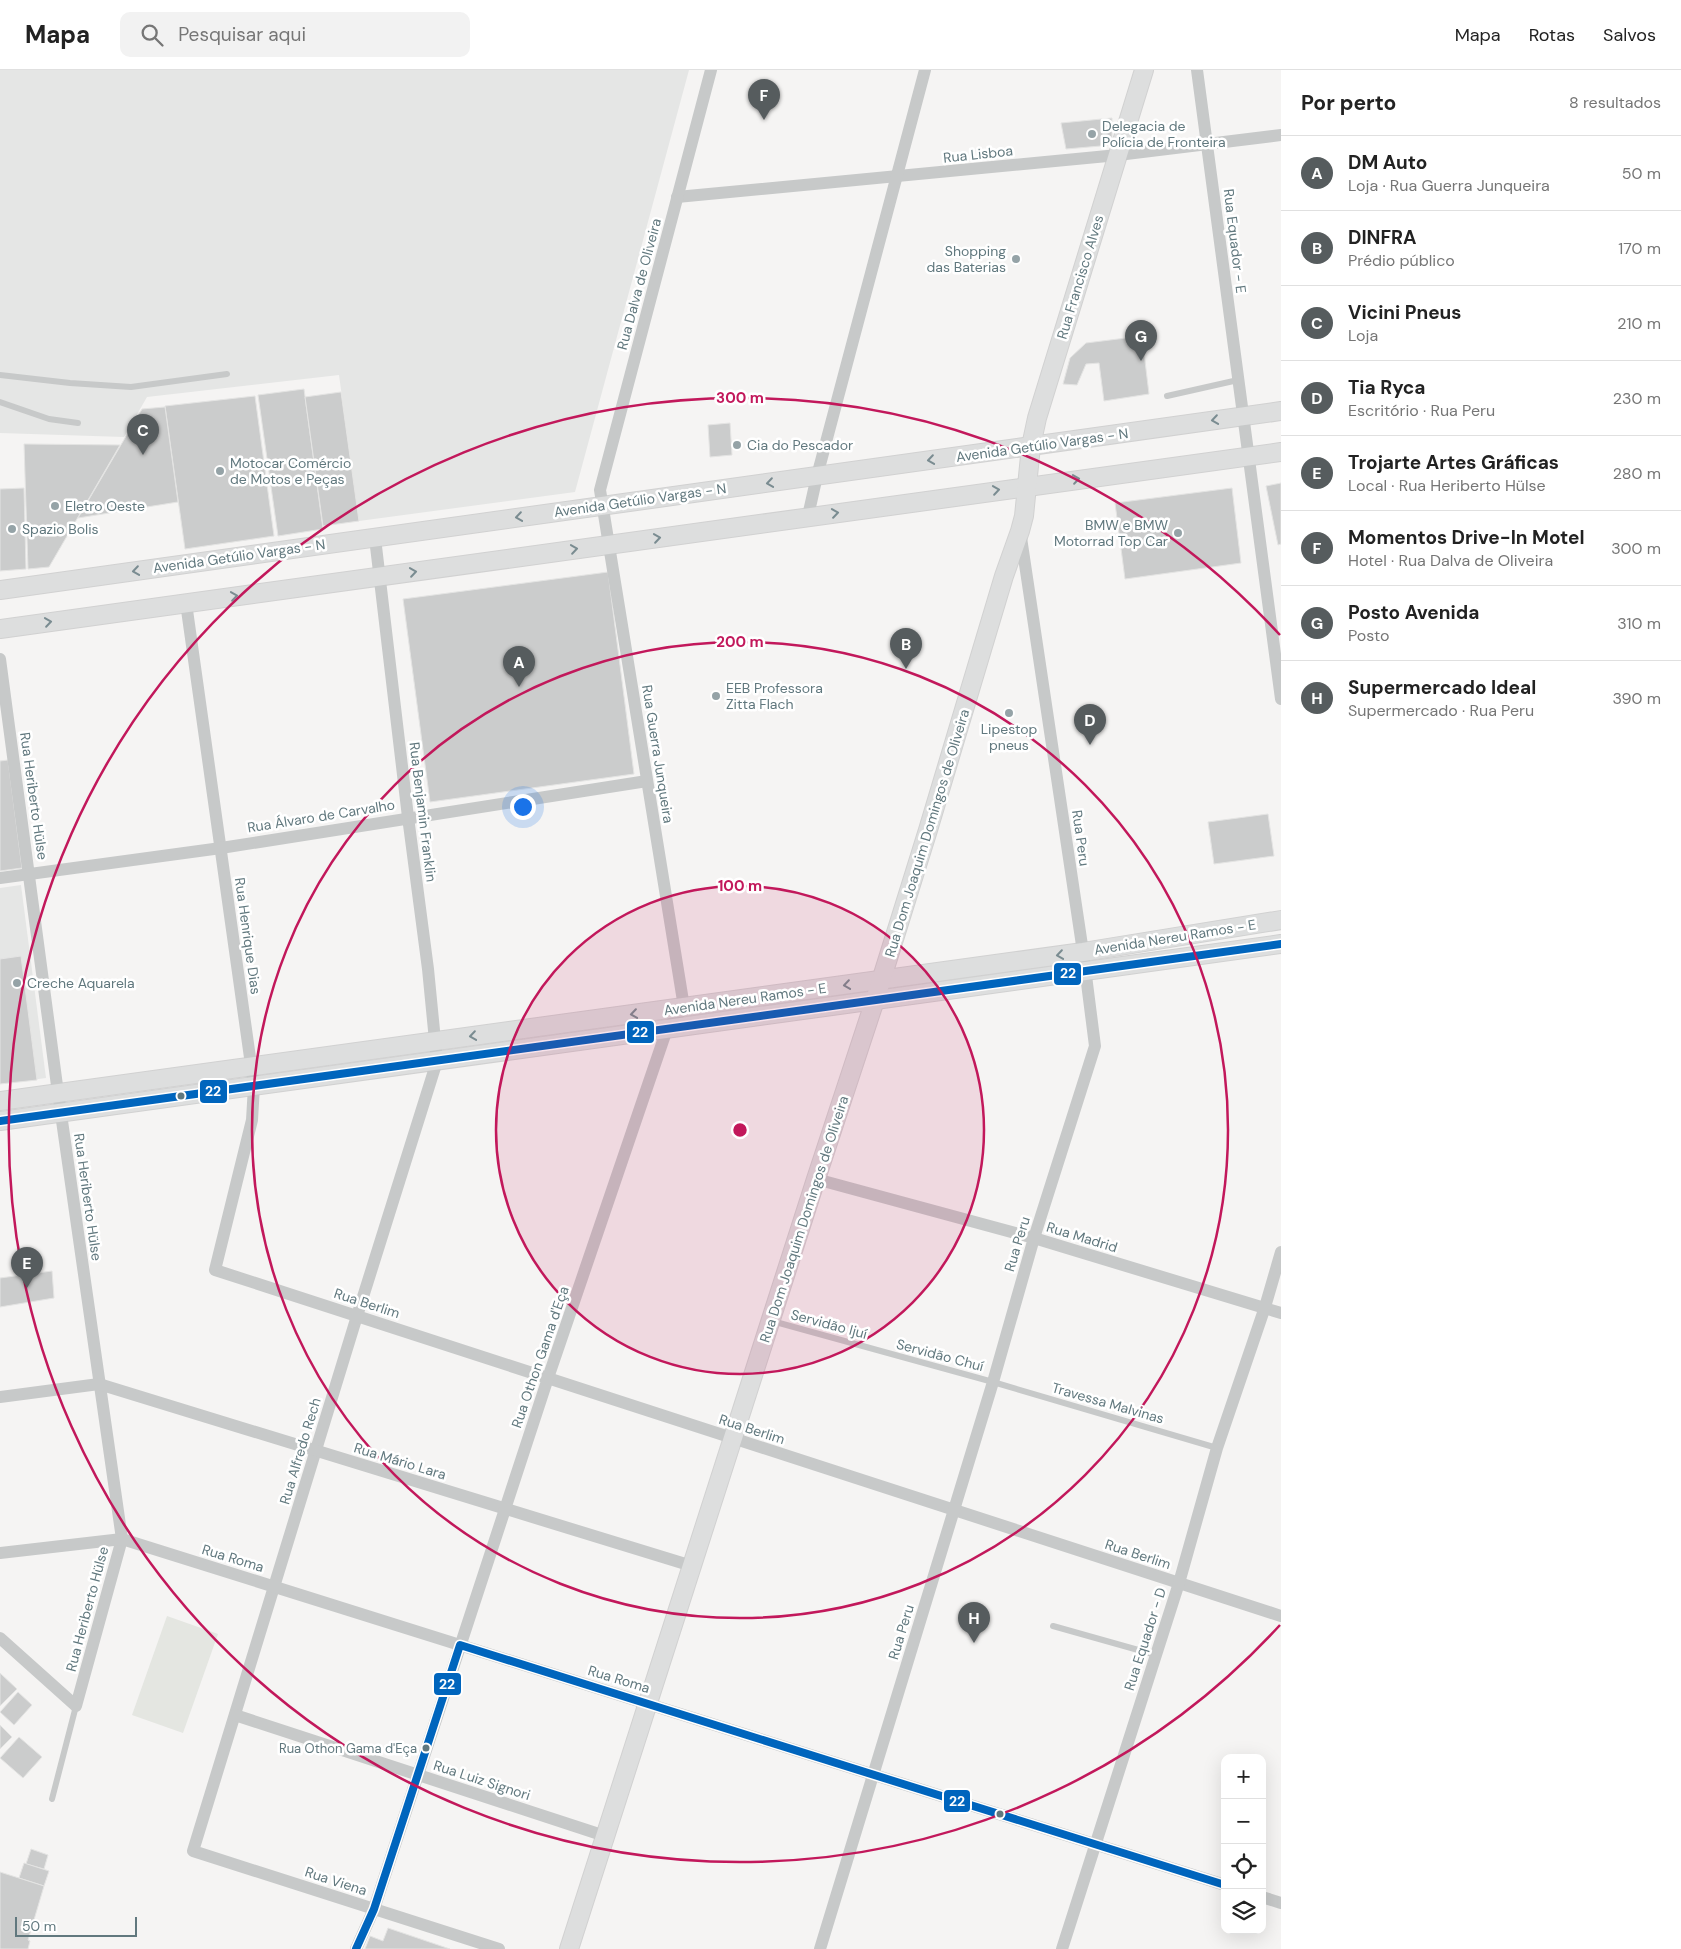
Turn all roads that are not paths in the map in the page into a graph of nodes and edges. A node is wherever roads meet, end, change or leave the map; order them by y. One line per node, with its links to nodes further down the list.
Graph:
1 (711, 70): 9 (street, Rua Dalva de Oliveira)
2 (926, 70): 8 (street)
3 (1144, 70): 7 (street, Rua Francisco Alves)
4 (1197, 70): 6 (street, Rua Equador - E)
5 (1281, 135): 6 (street, Rua Lisboa)
6 (1207, 144): 7 (street, Rua Lisboa); 12 (street, Rua Equador - E)
7 (1118, 155): 8 (street, Rua Lisboa); 18 (street, Rua Francisco Alves)
8 (897, 177): 9 (street, Rua Lisboa); 21 (street)
9 (678, 197): 23 (street, Rua Dalva de Oliveira)
10 (226, 374): 11 (lane)
11 (0, 375)
12 (1238, 380): 13 (lane); 16 (street, Rua Equador - E)
13 (1167, 396)
14 (0, 402): 17 (lane)
15 (1281, 411): 16 (street, Avenida Getúlio Vargas - N)
16 (1242, 417): 18 (street, Avenida Getúlio Vargas - N, one-way to 18); 20 (street, Rua Equador - E)
17 (78, 423)
18 (1031, 446): 21 (street, Avenida Getúlio Vargas - N, one-way to 21); 22 (street, Rua Francisco Alves)
19 (1281, 452): 20 (street)
20 (1249, 456): 22 (street, one-way to 20); 33 (street)
21 (817, 476): 23 (street, Avenida Getúlio Vargas - N, one-way to 23); 24 (street)
22 (1028, 486): 24 (street, one-way to 22); 25 (street, Rua Dom Joaquim Domingos de Oliveira)
23 (602, 506): 26 (street, Avenida Getúlio Vargas - N, one-way to 26); 27 (street, Rua Guerra Junqueira)
24 (808, 516): 27 (street, one-way to 24)
25 (1020, 532): 41 (street, Rua Peru); 43 (street, Rua Dom Joaquim Domingos de Oliveira)
26 (375, 538): 28 (street, Rua Benjamin Franklin); 29 (street, Avenida Getúlio Vargas - N, one-way to 29)
27 (609, 544): 28 (street, one-way to 27); 34 (street, Rua Guerra Junqueira)
28 (381, 576): 30 (street, one-way to 28); 35 (street, Rua Benjamin Franklin)
29 (0, 590)
30 (186, 603): 31 (street, one-way to 30); 36 (street, Rua Henrique Dias)
31 (0, 629)
32 (0, 659): 37 (street, Rua Heriberto Hülse)
33 (1281, 699)
34 (647, 780): 35 (street, Rua Álvaro de Carvalho); 46 (street, Rua Guerra Junqueira)
35 (408, 817): 36 (street, Rua Álvaro de Carvalho); 49 (street, Rua Benjamin Franklin)
36 (221, 848): 37 (street, Rua Álvaro de Carvalho); 51 (street, Rua Henrique Dias)
37 (29, 874): 38 (street, Rua Álvaro de Carvalho); 54 (street, Rua Heriberto Hülse)
38 (0, 878)
39 (1281, 920): 41 (street, Avenida Nereu Ramos - E)
40 (1281, 944): 42 (street, Avenida Nereu Ramos - E)
41 (1083, 952): 42 (street, Rua Peru); 43 (street, Avenida Nereu Ramos - E, one-way to 43)
42 (1085, 971): 45 (street, Avenida Nereu Ramos - E); 60 (street, Rua Peru)
43 (882, 980): 44 (street, Avenida Nereu Ramos - E, one-way to 44); 45 (street, Rua Dom Joaquim Domingos de Oliveira)
44 (768, 996): 46 (street, Avenida Nereu Ramos - E); 47 (street)
45 (876, 1000): 47 (street, Avenida Nereu Ramos - E); 59 (street, Rua Dom Joaquim Domingos de Oliveira)
46 (684, 1007): 48 (street, Rua Othon Gama d'Eça); 49 (street, Avenida Nereu Ramos - E, one-way to 49)
47 (769, 1015): 48 (street, Avenida Nereu Ramos - E)
48 (667, 1029): 50 (street, Avenida Nereu Ramos - E); 68 (street, Rua Othon Gama d'Eça)
49 (435, 1041): 50 (street, Rua Benjamin Franklin); 51 (street, Avenida Nereu Ramos - E)
50 (437, 1061): 53 (street, Avenida Nereu Ramos - E); 65 (street, Rua Alfredo Rech)
51 (252, 1067): 52 (street, Avenida Nereu Ramos - E); 53 (street, Rua Henrique Dias)
52 (157, 1080): 54 (street, Avenida Nereu Ramos - E); 55 (street)
53 (254, 1086): 55 (street, Avenida Nereu Ramos - E); 62 (street, Rua Henrique Dias)
54 (58, 1093): 56 (street, Avenida Nereu Ramos - E); 57 (street, Rua Heriberto Hülse)
55 (159, 1099): 57 (street, Avenida Nereu Ramos - E)
56 (0, 1101)
57 (61, 1113): 58 (street, Avenida Nereu Ramos - E); 70 (street, Rua Heriberto Hülse)
58 (0, 1121)
59 (816, 1180): 60 (street, Rua Madrid); 66 (street, Rua Dom Joaquim Domingos de Oliveira)
60 (1034, 1238): 63 (street, Rua Madrid); 69 (street, Rua Peru)
61 (1281, 1252): 63 (street, Rua Equador - D)
62 (215, 1270): 65 (street, Rua Berlim)
63 (1265, 1307): 64 (street, Rua Madrid); 73 (street, Rua Equador - D)
64 (1281, 1313)
65 (357, 1316): 68 (street, Rua Berlim); 74 (street, Rua Alfredo Rech)
66 (771, 1321): 67 (lane, Servidão Ijuí); 72 (street, Rua Dom Joaquim Domingos de Oliveira)
67 (881, 1351): 69 (lane, Servidão Chuí)
68 (548, 1378): 72 (street, Rua Berlim); 75 (street, Rua Othon Gama d'Eça)
69 (993, 1382): 73 (lane, Travessa Malvinas); 76 (street, Rua Peru)
70 (99, 1384): 71 (street); 74 (street, Rua Mário Lara); 77 (street, Rua Heriberto Hülse)
71 (0, 1397)
72 (733, 1438): 76 (street, Rua Berlim); 79 (street, Rua Dom Joaquim Domingos de Oliveira)
73 (1217, 1448): 80 (street, Rua Equador - D)
74 (316, 1450): 75 (street, Rua Mário Lara); 81 (street, Rua Alfredo Rech)
75 (505, 1508): 79 (street, Rua Mário Lara); 85 (street, Rua Othon Gama d'Eça)
76 (954, 1510): 80 (street, Rua Berlim); 91 (street, Rua Peru)
77 (122, 1539): 78 (street, Rua Roma); 81 (street, Rua Roma); 88 (street, Rua Heriberto Hülse)
78 (0, 1553)
79 (692, 1566): 87 (street, Rua Dom Joaquim Domingos de Oliveira)
80 (1179, 1583): 82 (street, Rua Berlim); 86 (street, Rua Equador - D)
81 (274, 1587): 85 (street, Rua Roma); 89 (street, Rua Alfredo Rech)
82 (1281, 1616)
83 (1053, 1626): 86 (lane)
84 (0, 1638): 88 (street)
85 (460, 1645): 87 (street, Rua Roma); 90 (street, Rua Othon Gama d'Eça)
86 (1156, 1655): 94 (street, Rua Equador - D)
87 (648, 1704): 91 (street, Rua Roma); 93 (street, Rua Dom Joaquim Domingos de Oliveira)
88 (76, 1706): 92 (lane)
89 (235, 1715): 90 (street, Rua Luiz Signori); 95 (street, Rua Alfredo Rech)
90 (418, 1775): 93 (street, Rua Luiz Signori); 99 (street, Rua Othon Gama d'Eça)
91 (873, 1775): 94 (street, Rua Roma); 103 (street, Rua Peru)
92 (52, 1799)
93 (605, 1836): 102 (street, Rua Dom Joaquim Domingos de Oliveira)
94 (1095, 1844): 96 (street, Rua Roma); 104 (street, Rua Equador - D)
95 (193, 1851): 99 (street, Rua Viena)
96 (1221, 1884)
97 (1266, 1898): 98 (street)
98 (1281, 1903)
99 (374, 1909): 100 (street, Rua Othon Gama d'Eça); 101 (street, Rua Viena)
100 (356, 1949)
101 (499, 1949)
102 (569, 1949)
103 (820, 1949)
104 (1062, 1949)

